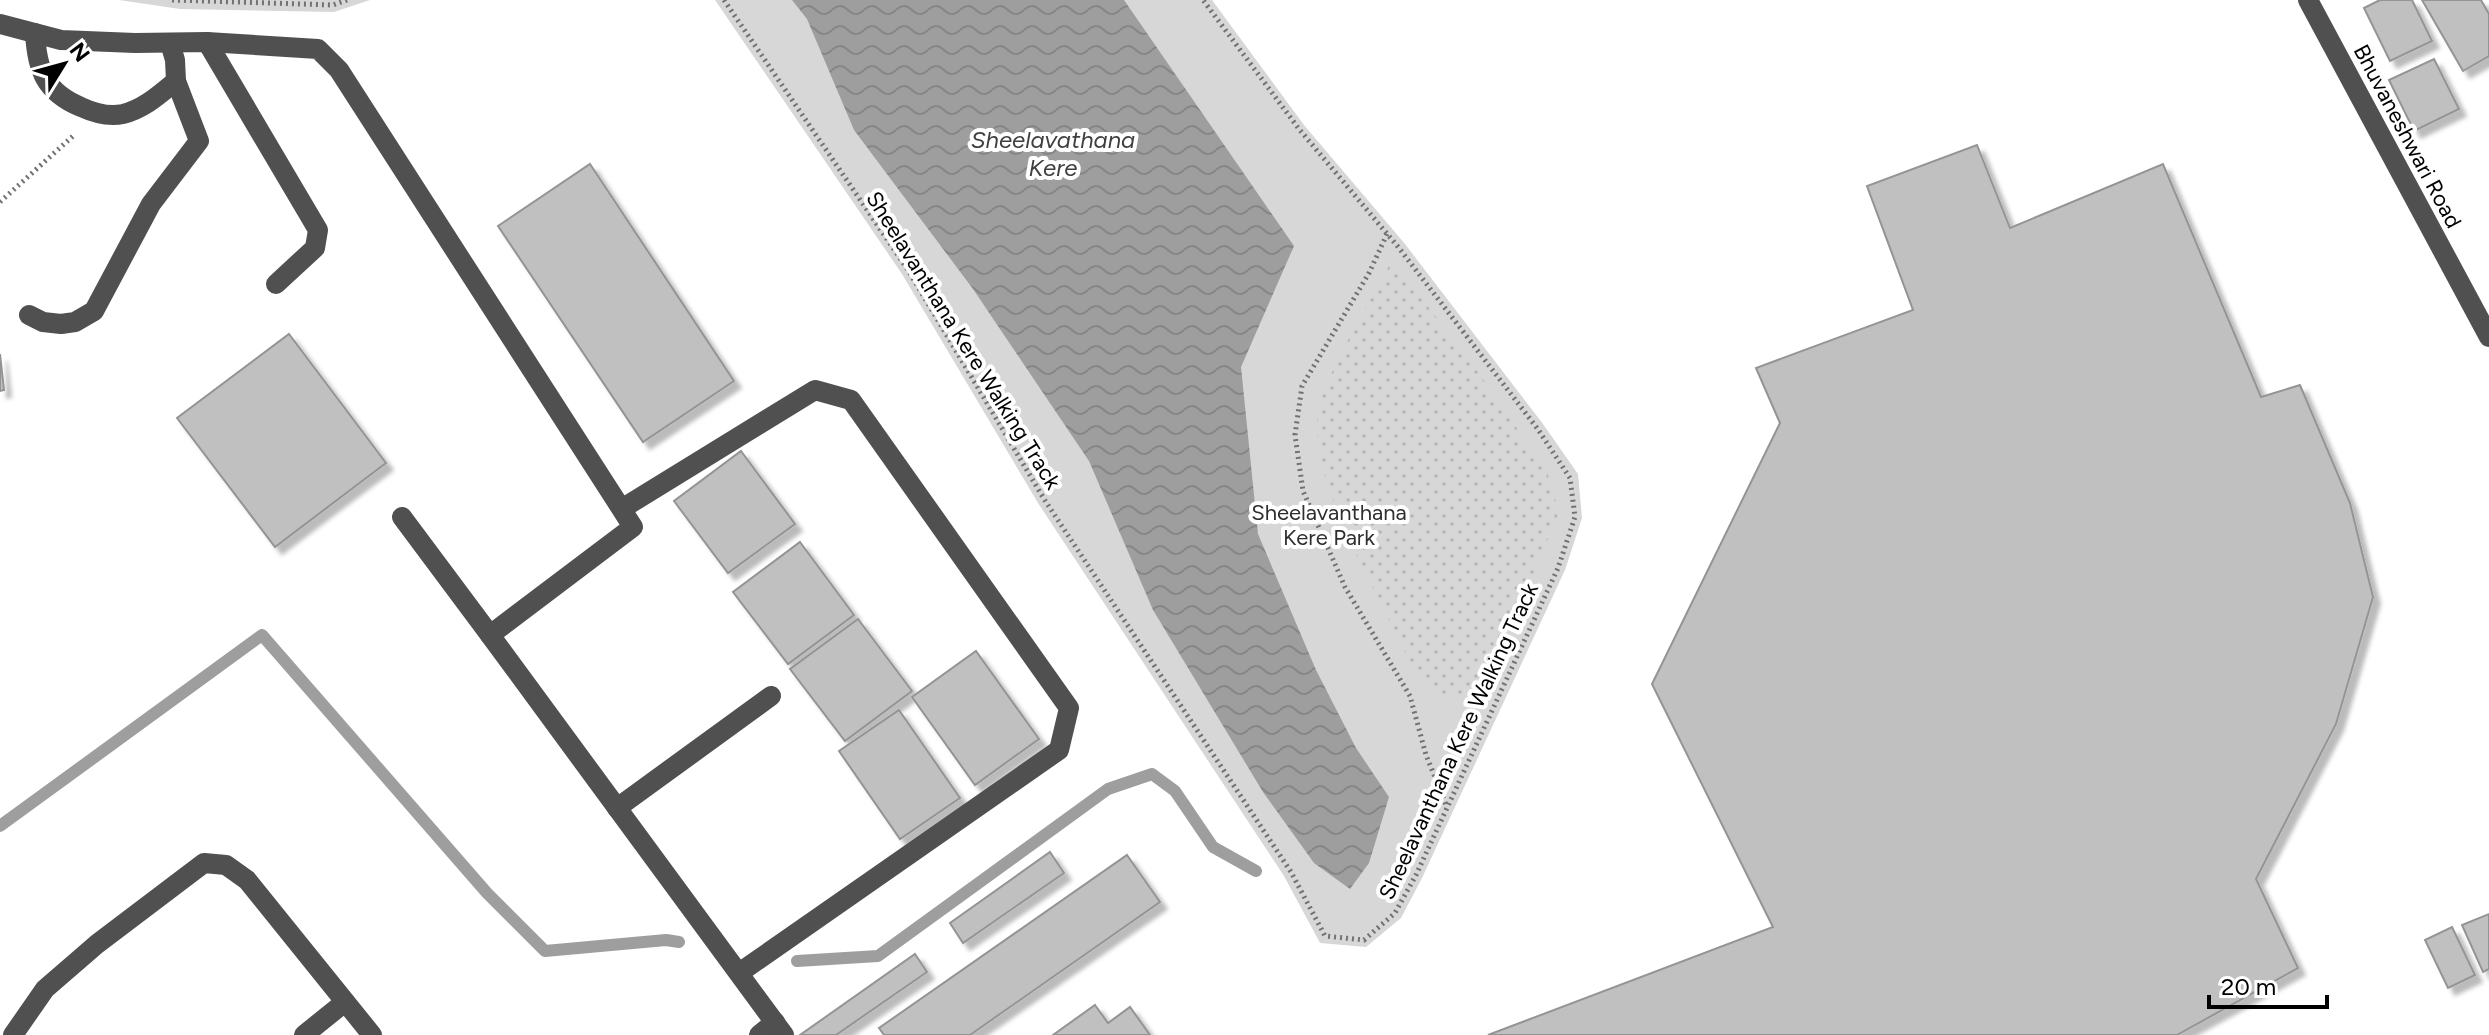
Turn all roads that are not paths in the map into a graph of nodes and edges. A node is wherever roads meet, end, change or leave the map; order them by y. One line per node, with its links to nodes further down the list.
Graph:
1 (2308, 0): 9 (street, Bhuvaneshwari Road)
2 (0, 24): 3 (street)
3 (35, 33): 5 (street); 6 (street)
4 (207, 42): 5 (street); 7 (street); 10 (street)
5 (170, 43): 6 (street)
6 (176, 81): 8 (street)
7 (276, 284)
8 (29, 315)
9 (2489, 337)
10 (623, 508): 12 (street); 15 (street)
11 (402, 517): 12 (street)
12 (490, 635): 14 (street)
13 (771, 696): 14 (street)
14 (617, 808): 15 (street)
15 (739, 973): 17 (street)
16 (345, 1002): 18 (street); 19 (street); 20 (street)
17 (773, 1031)
18 (13, 1035)
19 (304, 1035)
20 (372, 1035)

